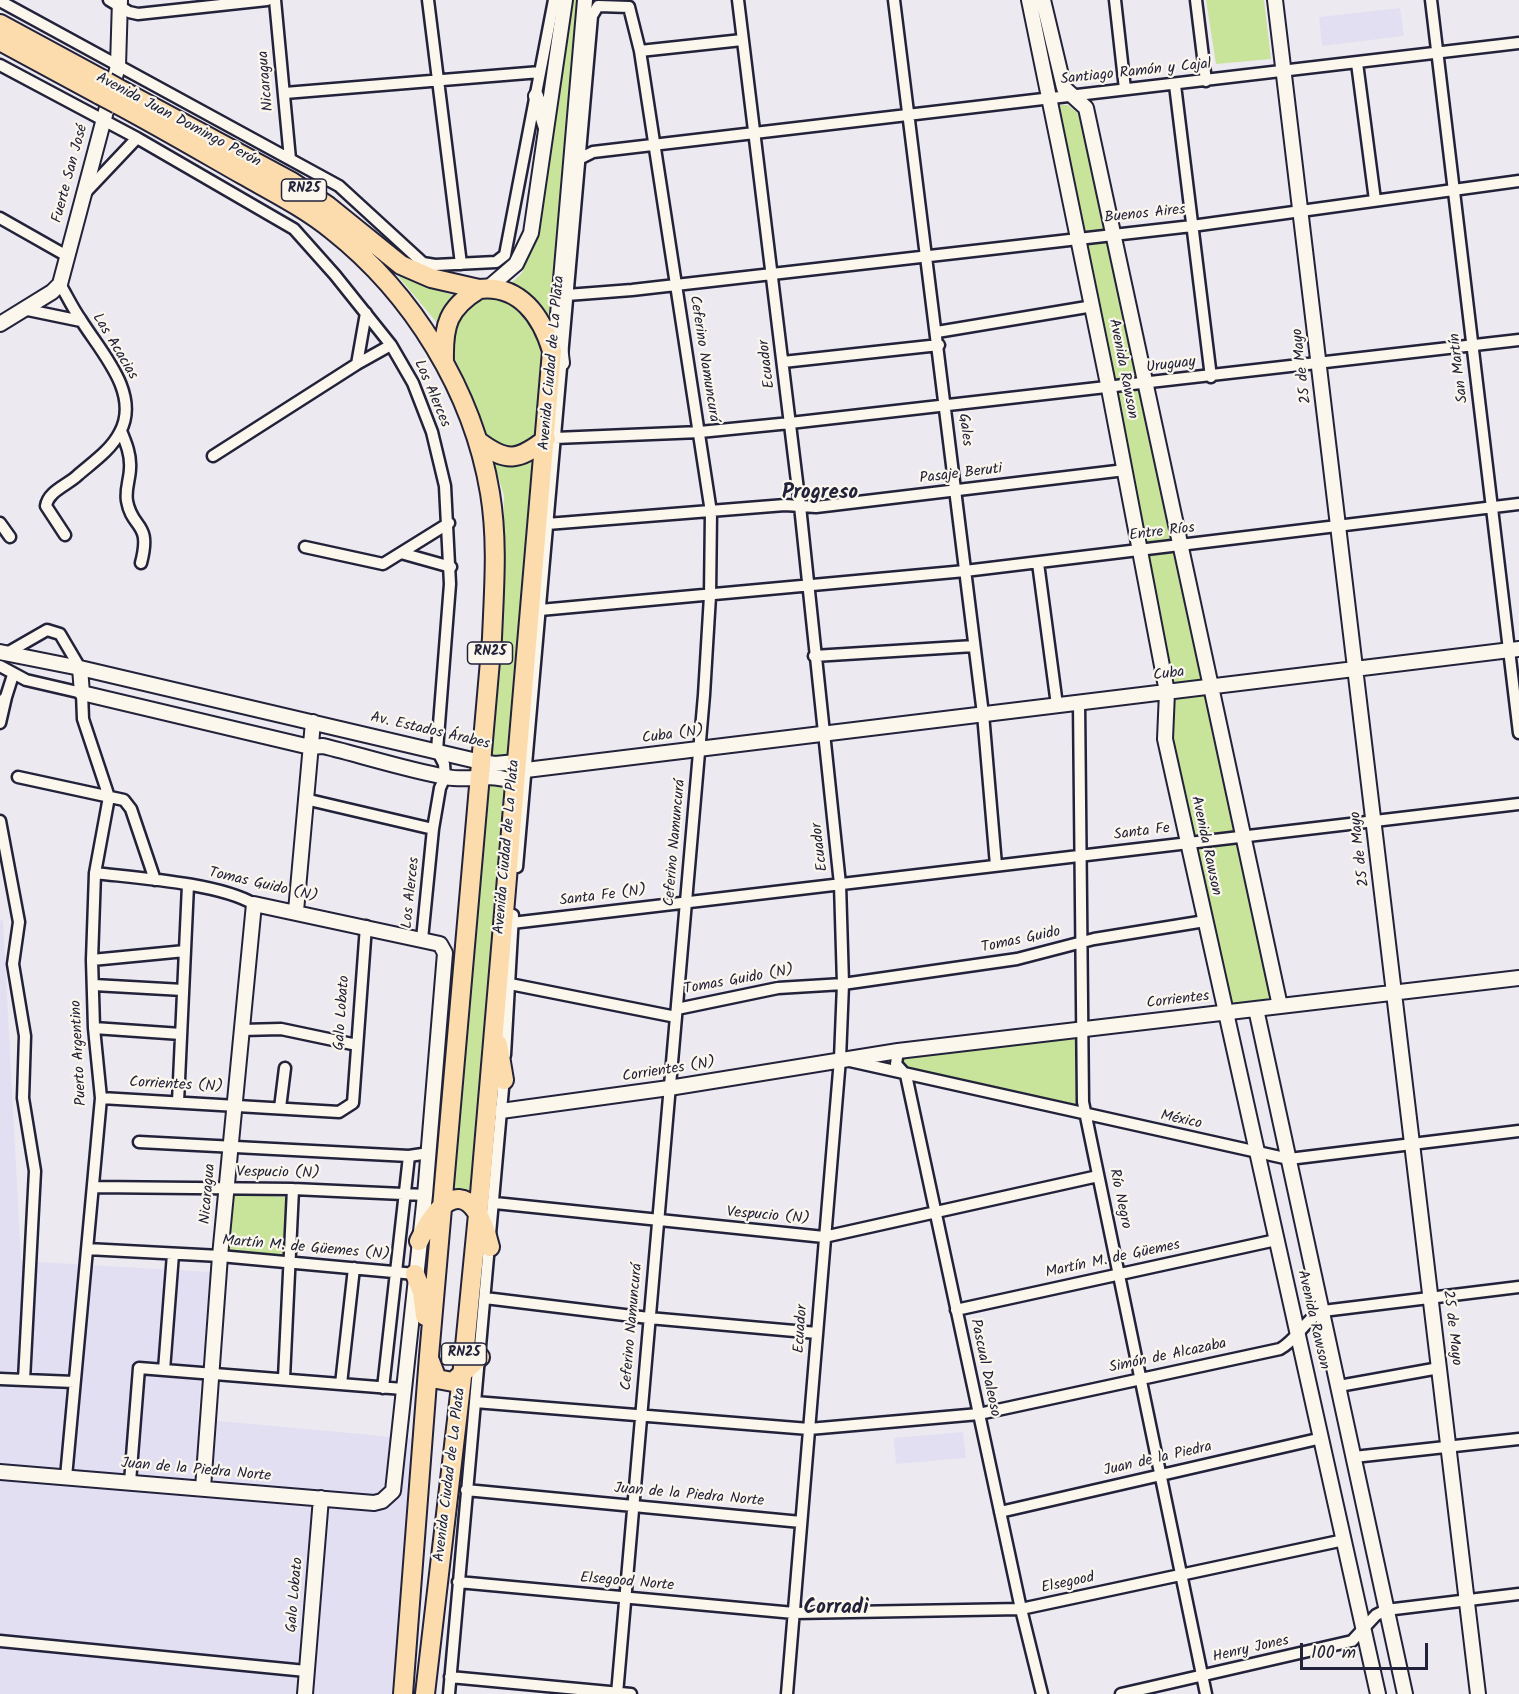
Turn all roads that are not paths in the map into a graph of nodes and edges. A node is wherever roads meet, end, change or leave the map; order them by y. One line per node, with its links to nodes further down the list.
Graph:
1 (267, 0): 16 (street)
2 (275, 0): 34 (street, Nicaragua)
3 (428, 0): 29 (street)
4 (554, 0): 27 (street)
5 (565, 0): 43 (street)
6 (738, 0): 19 (street, Ecuador)
7 (894, 0): 41 (street, Gales)
8 (1029, 0): 39 (street, Avenida Rawson)
9 (1043, 0): 36 (street)
10 (1115, 0): 33 (street)
11 (1196, 0): 30 (street)
12 (1275, 0): 28 (street, 25 de Mayo)
13 (1431, 0): 23 (street, San Martín)
14 (0, 1): 26 (street, Avenida Juan Domingo Perón)
15 (116, 2): 16 (street); 26 (street, Fuerte San José)
16 (202, 4)
17 (590, 5): 22 (street, Ceferino Namuncurá); 47 (street, Avenida Ciudad de La Plata); 50 (street, Avenida Ciudad de La Plata)
18 (0, 24): 32 (highway, Avenida Juan Domingo Perón / RN25)
19 (742, 40): 22 (street); 44 (street, Ecuador)
20 (0, 41): 32 (highway, Avenida Juan Domingo Perón / RN25)
21 (1519, 43): 23 (street, Santiago Ramón y Cajal)
22 (640, 51): 46 (street, Ceferino Namuncurá)
23 (1437, 53): 24 (street, Santiago Ramón y Cajal); 51 (street, San Martín)
24 (1357, 63): 28 (street, Santiago Ramón y Cajal); 53 (street)
25 (0, 65): 42 (street, Los Alerces)
26 (118, 66): 42 (street, Fuerte San José); 48 (street, Avenida Juan Domingo Perón)
27 (540, 72): 29 (street); 37 (street)
28 (1284, 72): 30 (street, Santiago Ramón y Cajal); 54 (street, 25 de Mayo)
29 (438, 80): 34 (street); 61 (street)
30 (1206, 81): 31 (street, Santiago Ramón y Cajal)
31 (1175, 85): 33 (street, Santiago Ramón y Cajal); 56 (street)
32 (103, 88): 38 (highway, Avenida Juan Domingo Perón / RN25, bridge)
33 (1125, 89): 35 (street, Santiago Ramón y Cajal)
34 (285, 93): 48 (street, Nicaragua)
35 (1093, 93): 36 (street, Santiago Ramón y Cajal); 40 (street)
36 (1071, 95): 39 (street, Santiago Ramón y Cajal); 40 (street)
37 (536, 96): 43 (street); 61 (street, Avenida Juan Domingo Perón)
38 (120, 97): 65 (highway, Avenida Juan Domingo Perón / RN25); 78 (highway, Avenida Juan Domingo Perón / RN25)
39 (1048, 98): 41 (street, Santiago Ramón y Cajal); 58 (street, Avenida Rawson)
40 (1086, 108): 57 (street, Avenida Rawson)
41 (908, 114): 44 (street, Santiago Ramón y Cajal); 60 (street, Gales)
42 (102, 120): 45 (street, Los Alerces); 52 (street, Fuerte San José)
43 (547, 131): 65 (street)
44 (756, 134): 46 (street, Santiago Ramón y Cajal); 62 (street, Ecuador)
45 (137, 138): 52 (street); 69 (street, Los Alerces)
46 (654, 146): 47 (street, Santiago Ramón y Cajal); 64 (street, Ceferino Namuncurá)
47 (580, 158): 50 (street); 66 (street, Avenida Ciudad de La Plata)
48 (290, 159): 61 (street, Avenida Juan Domingo Perón)
49 (1519, 181): 51 (street, Buenos Aires)
50 (569, 187): 77 (street, Avenida Ciudad de La Plata)
51 (1454, 189): 53 (street, Buenos Aires); 76 (street, San Martín)
52 (82, 196): 59 (street, Fuerte San José)
53 (1375, 200): 54 (street, Buenos Aires)
54 (1301, 211): 56 (street, Buenos Aires); 81 (street, 25 de Mayo)
55 (0, 218): 59 (street)
56 (1192, 226): 57 (street, Buenos Aires); 82 (street)
57 (1113, 233): 58 (street, Buenos Aires); 83 (street, Avenida Rawson)
58 (1078, 237): 60 (street, Buenos Aires); 67 (street, Avenida Rawson)
59 (67, 255): 63 (street, Fuerte San José)
60 (928, 256): 62 (street, Buenos Aires); 72 (street, Gales)
61 (461, 264)
62 (773, 274): 64 (street, Buenos Aires); 79 (street, Ecuador)
63 (60, 284): 68 (street); 70 (street, Las Acacias)
64 (676, 285): 66 (street, Buenos Aires); 88 (street, Ceferino Namuncurá)
65 (484, 288): 77 (highway, Avenida Juan Domingo Perón / RN25); 78 (highway)
66 (567, 295): 77 (street, Avenida Ciudad de La Plata)
67 (1093, 306): 72 (street); 84 (street, Avenida Rawson)
68 (23, 309): 70 (street); 71 (street)
69 (366, 313): 74 (street, Los Alerces); 80 (street)
70 (81, 321): 87 (street, Las Acacias)
71 (0, 324)
72 (937, 332): 75 (street, Gales)
73 (1519, 340): 76 (street, Uruguay)
74 (391, 345): 80 (street); 99 (street, Los Alerces)
75 (939, 345): 79 (street); 85 (street, Gales)
76 (1472, 345): 81 (street, Uruguay); 96 (street, San Martín)
77 (557, 357): 89 (highway, Avenida Ciudad de La Plata / RN25)
78 (444, 361): 90 (highway, RN25)
79 (783, 362): 86 (street, Ecuador)
80 (357, 364): 91 (street)
81 (1319, 364): 82 (street, Uruguay); 101 (street, 25 de Mayo)
82 (1211, 377): 83 (street, Uruguay)
83 (1147, 384): 84 (street, Uruguay); 104 (street, Avenida Rawson)
84 (1109, 388): 85 (street, Uruguay); 92 (street, Avenida Rawson)
85 (946, 407): 86 (street, Uruguay); 93 (street, Gales)
86 (790, 423): 88 (street, Uruguay); 95 (street, Ecuador)
87 (121, 431): 102 (street); 108 (street)
88 (700, 432): 89 (street, Uruguay); 97 (street, Ceferino Namuncurá)
89 (550, 439): 90 (highway); 100 (street, Avenida Ciudad de La Plata); 115 (highway, Avenida Ciudad de La Plata / RN25)
90 (478, 441): 138 (highway, Avenida Ciudad de La Plata / RN25)
91 (213, 456)
92 (1125, 470): 93 (street, Pasaje Beruti); 106 (street, Avenida Rawson)
93 (956, 491): 95 (street, Pasaje Beruti); 112 (street, Gales)
94 (1519, 504): 96 (street, Entre Ríos)
95 (800, 506): 97 (street, Pasaje Beruti); 113 (street, Ecuador)
96 (1492, 507): 101 (street, Entre Ríos); 117 (street, San Martín)
97 (711, 512): 100 (street, Pasaje Beruti); 114 (street, Ceferino Namuncurá)
98 (0, 523): 103 (street)
99 (449, 523): 107 (street); 110 (street, Los Alerces)
100 (547, 524): 111 (street, Avenida Ciudad de La Plata)
101 (1339, 526): 104 (street, Entre Ríos); 122 (street, 25 de Mayo)
102 (65, 535)
103 (10, 537)
104 (1180, 546): 106 (street, Entre Ríos); 124 (street, Avenida Rawson)
105 (304, 547): 107 (street)
106 (1140, 550): 109 (street, Entre Ríos); 125 (street, Avenida Rawson)
107 (401, 553): 110 (street)
108 (141, 563)
109 (1038, 563): 112 (street, Entre Ríos); 129 (street)
110 (451, 567): 136 (street, Los Alerces)
111 (543, 568): 115 (highway)
112 (965, 571): 113 (street, Entre Ríos); 116 (street, Gales)
113 (807, 587): 114 (street, Entre Ríos); 119 (street, Ecuador)
114 (710, 596): 115 (street, Entre Ríos); 137 (street, Ceferino Namuncurá)
115 (537, 603): 139 (highway, Avenida Ciudad de La Plata / RN25)
116 (974, 646): 119 (street); 130 (street, Gales)
117 (1514, 650): 122 (street, Cuba); 133 (street, San Martín)
118 (4, 653): 121 (street, Av. Estados Árabes); 121 (street)
119 (814, 656): 134 (street, Ecuador)
120 (0, 666): 123 (street, Av. Estados Árabes)
121 (80, 668): 126 (street); 131 (street, Av. Estados Árabes)
122 (1356, 669): 124 (street, Cuba); 146 (street, 25 de Mayo)
123 (13, 675): 126 (street, Av. Estados Árabes); 127 (street)
124 (1211, 686): 125 (street, Cuba); 148 (street, Avenida Rawson)
125 (1167, 692): 128 (street, Cuba); 149 (street, Avenida Rawson)
126 (82, 693): 135 (street, Av. Estados Árabes); 142 (street)
127 (3, 700): 132 (street)
128 (1079, 702): 129 (street, Cuba); 150 (street, Río Negro)
129 (1056, 705): 130 (street, Cuba)
130 (983, 714): 134 (street, Cuba); 151 (street, Gales)
131 (313, 722): 135 (street); 136 (street, Av. Estados Árabes)
132 (0, 723)
133 (1519, 733)
134 (822, 734): 137 (street, Cuba (N)); 154 (street, Ecuador)
135 (310, 747): 141 (street, Av. Estados Árabes); 143 (street)
136 (437, 750): 138 (street, Av. Estados Árabes); 141 (street, Los Alerces)
137 (699, 750): 139 (street, Cuba (N)); 156 (street, Ceferino Namuncurá)
138 (477, 770): 139 (street, Av. Estados Árabes); 141 (street, Av. Estados Árabes); 210 (highway, Avenida Ciudad de La Plata / RN25)
139 (519, 771): 160 (street, Avenida Ciudad de La Plata); 175 (highway, Avenida Ciudad de La Plata / RN25)
140 (18, 777): 142 (street)
141 (445, 777): 147 (street, Los Alerces)
142 (110, 797): 152 (street, Puerto Argentino); 153 (street)
143 (305, 799): 147 (street); 158 (street)
144 (1519, 804): 146 (street, Santa Fe)
145 (0, 820): 242 (street)
146 (1374, 821): 148 (street, Santa Fe); 171 (street, 25 de Mayo)
147 (433, 829): 162 (street, Los Alerces)
148 (1243, 836): 149 (street, Santa Fe); 172 (street, Avenida Rawson)
149 (1188, 843): 150 (street, Santa Fe); 159 (street, Avenida Rawson)
150 (1081, 855): 151 (street, Santa Fe); 163 (street, Río Negro)
151 (996, 865): 154 (street, Santa Fe)
152 (95, 873): 153 (street, Tomas Guido (N)); 165 (street, Puerto Argentino)
153 (155, 880): 155 (street, Tomas Guido (N))
154 (840, 884): 156 (street, Santa Fe (N)); 168 (street, Ecuador)
155 (188, 885): 157 (street, Tomas Guido (N)); 164 (street)
156 (686, 902): 160 (street, Santa Fe (N)); 176 (street, Ceferino Namuncurá)
157 (254, 904): 158 (street, Tomas Guido (N)); 179 (street, Nicaragua)
158 (296, 911): 161 (street, Tomas Guido (N))
159 (1205, 921): 163 (street, Tomas Guido); 174 (street, Avenida Rawson)
160 (512, 923): 167 (street, Avenida Ciudad de La Plata)
161 (366, 926): 162 (street, Tomas Guido (N)); 181 (street, Galo Lobato)
162 (422, 939): 199 (street)
163 (1082, 942): 168 (street, Tomas Guido); 178 (street, Río Negro)
164 (185, 951): 165 (street); 170 (street)
165 (92, 960): 169 (street, Puerto Argentino)
166 (1519, 978): 171 (street, Corrientes)
167 (510, 984): 176 (street, Tomas Guido (N)); 186 (street, Avenida Ciudad de La Plata)
168 (843, 984): 176 (street, Tomas Guido (N)); 183 (street, Ecuador)
169 (94, 985): 170 (street); 177 (street, Puerto Argentino)
170 (183, 990): 180 (street)
171 (1395, 992): 172 (street, Corrientes); 197 (street, 25 de Mayo)
172 (1280, 1006): 173 (street, Corrientes)
173 (1256, 1009): 174 (street, Corrientes); 202 (street, Avenida Rawson)
174 (1225, 1012): 178 (street, Corrientes); 200 (street, Avenida Rawson)
175 (493, 1013): 186 (highway); 211 (highway, Avenida Ciudad de La Plata / RN25)
176 (676, 1013): 187 (street, Ceferino Namuncurá)
177 (94, 1028): 180 (street); 188 (street, Puerto Argentino)
178 (1083, 1028): 182 (street, Corrientes); 194 (street, Río Negro)
179 (242, 1030): 181 (street); 191 (street, Nicaragua)
180 (181, 1034): 189 (street)
181 (357, 1045): 190 (street, Galo Lobato)
182 (898, 1051): 183 (street, Corrientes); 185 (street, Pascual Daleoso)
183 (840, 1059): 185 (street, México); 187 (street, Corrientes (N)); 214 (street, Ecuador)
184 (285, 1068): 192 (street)
185 (906, 1075): 194 (street, México); 212 (street, Pascual Daleoso)
186 (504, 1080): 193 (street, Avenida Ciudad de La Plata)
187 (669, 1088): 193 (street, Corrientes (N)); 213 (street, Ceferino Namuncurá)
188 (101, 1098): 189 (street, Corrientes (N)); 204 (street, Puerto Argentino)
189 (178, 1102): 191 (street, Corrientes (N))
190 (353, 1103): 192 (street, Corrientes (N))
191 (234, 1105): 192 (street, Corrientes (N)); 198 (street, Nicaragua)
192 (280, 1108)
193 (501, 1110): 209 (street, Avenida Ciudad de La Plata)
194 (1086, 1116): 200 (street, México); 203 (street, Río Negro)
195 (1519, 1131): 197 (street, México)
196 (139, 1142): 198 (street)
197 (1413, 1143): 202 (street, México); 227 (street, 25 de Mayo)
198 (231, 1146): 201 (street); 205 (street, Nicaragua)
199 (429, 1153): 201 (street); 208 (street)
200 (1256, 1153): 202 (street, México); 215 (street, Avenida Rawson)
201 (409, 1156): 207 (street)
202 (1288, 1159): 229 (street, Avenida Rawson)
203 (1098, 1176): 212 (street, Vespucio (N)); 224 (street, Río Negro)
204 (94, 1187): 205 (street, Vespucio (N)); 218 (street, Puerto Argentino)
205 (226, 1188): 206 (street, Vespucio (N)); 220 (street, Nicaragua)
206 (293, 1189): 207 (street, Vespucio (N)); 221 (street)
207 (405, 1195): 208 (street, Vespucio (N)); 223 (street)
208 (425, 1195): 216 (street)
209 (495, 1203): 213 (street, Vespucio (N)); 217 (street, Avenida Ciudad de La Plata)
210 (443, 1205): 211 (highway); 216 (highway); 233 (highway, Avenida Ciudad de La Plata / RN25)
211 (477, 1210): 217 (highway); 238 (highway, Avenida Ciudad de La Plata / RN25)
212 (936, 1212): 214 (street, Vespucio (N)); 228 (street, Pascual Daleoso)
213 (657, 1221): 214 (street, Vespucio (N)); 230 (street, Ceferino Namuncurá)
214 (824, 1237): 231 (street, Ecuador)
215 (1276, 1240): 224 (street, Martín M. de Güemes); 232 (street, Avenida Rawson)
216 (419, 1241): 223 (street)
217 (490, 1247): 226 (street, Avenida Ciudad de La Plata)
218 (87, 1249): 219 (street, Martín M. de Güemes (N)); 243 (street, Puerto Argentino)
219 (173, 1254): 220 (street, Martín M. de Güemes (N)); 236 (street)
220 (220, 1256): 221 (street, Martín M. de Güemes (N)); 237 (street, Nicaragua)
221 (290, 1262): 222 (street, Martín M. de Güemes (N)); 239 (street)
222 (354, 1268): 223 (street, Martín M. de Güemes (N)); 244 (street)
223 (406, 1273): 233 (highway); 246 (street); 247 (street)
224 (1120, 1274): 228 (street, Martín M. de Güemes); 240 (street, Río Negro)
225 (1519, 1287): 227 (street)
226 (485, 1298): 230 (street); 234 (street, Avenida Ciudad de La Plata)
227 (1430, 1298): 229 (street); 235 (street, 25 de Mayo)
228 (956, 1310): 249 (street, Pascual Daleoso)
229 (1323, 1311): 232 (street, Simón de Alcazaba); 245 (street, Avenida Rawson)
230 (649, 1318): 231 (street); 250 (street, Ceferino Namuncurá)
231 (817, 1333): 251 (street, Ecuador)
232 (1298, 1334): 240 (street, Simón de Alcazaba); 252 (street, Avenida Rawson)
233 (429, 1356): 238 (highway); 282 (highway, Avenida Ciudad de La Plata / RN25)
234 (480, 1358): 238 (highway); 248 (street, Avenida Ciudad de La Plata)
235 (1439, 1368): 245 (street); 254 (street, 25 de Mayo)
236 (164, 1370): 237 (street); 259 (street)
237 (211, 1373): 239 (street); 260 (street, Nicaragua)
238 (462, 1377): 283 (highway, Avenida Ciudad de La Plata / RN25)
239 (284, 1378): 244 (street)
240 (1141, 1378): 249 (street, Simón de Alcazaba); 257 (street, Río Negro)
241 (0, 1379): 242 (street)
242 (24, 1380): 243 (street)
243 (74, 1382): 258 (street, Puerto Argentino)
244 (341, 1384): 246 (street)
245 (1339, 1386): 255 (street, Avenida Rawson)
246 (383, 1388): 247 (street)
247 (403, 1389): 262 (street, Juan de la Piedra Norte)
248 (475, 1402): 250 (street, Simón de Alcazaba); 261 (street, Avenida Ciudad de La Plata)
249 (979, 1414): 251 (street, Simón de Alcazaba); 264 (street, Pascual Daleoso)
250 (641, 1416): 251 (street, Simón de Alcazaba); 263 (street, Ceferino Namuncurá)
251 (809, 1429): 265 (street, Ecuador)
252 (1322, 1438): 257 (street, Juan de la Piedra); 266 (street, Avenida Rawson)
253 (1519, 1439): 254 (street)
254 (1449, 1447): 255 (street); 271 (street, 25 de Mayo)
255 (1354, 1457): 273 (street, Avenida Rawson)
256 (0, 1472): 258 (street, Juan de la Piedra Norte)
257 (1161, 1475): 264 (street, Juan de la Piedra); 267 (street, Río Negro)
258 (66, 1477): 259 (street, Juan de la Piedra Norte)
259 (130, 1482): 260 (street, Juan de la Piedra Norte)
260 (203, 1488): 262 (street, Juan de la Piedra Norte)
261 (466, 1490): 263 (street, Juan de la Piedra Norte); 268 (street, Avenida Ciudad de La Plata)
262 (321, 1498): 277 (street, Galo Lobato)
263 (633, 1508): 265 (street, Juan de la Piedra Norte); 270 (street, Ceferino Namuncurá)
264 (1000, 1512): 272 (street, Pascual Daleoso)
265 (801, 1522): 274 (street, Ecuador)
266 (1344, 1540): 267 (street, Elsegood); 275 (street, Avenida Rawson)
267 (1182, 1575): 272 (street, Elsegood); 278 (street, Río Negro)
268 (458, 1582): 270 (street, Elsegood Norte); 279 (street, Avenida Ciudad de La Plata)
269 (1519, 1594): 271 (street)
270 (625, 1599): 274 (street, Elsegood Norte); 280 (street, Ceferino Namuncurá)
271 (1467, 1600): 273 (street); 292 (street, 25 de Mayo)
272 (1021, 1610): 274 (street, Elsegood); 287 (street, Pascual Daleoso)
273 (1386, 1610): 275 (street, Henry Jones); 291 (street, Avenida Rawson)
274 (794, 1612): 286 (street, Ecuador)
275 (1364, 1628): 278 (street, Henry Jones); 290 (street, Avenida Rawson)
276 (0, 1641): 277 (street)
277 (306, 1671): 281 (street, Galo Lobato)
278 (1203, 1676): 288 (street, Henry Jones); 289 (street, Río Negro)
279 (450, 1677): 280 (street); 284 (street, Avenida Ciudad de La Plata)
280 (617, 1693): 285 (street)
281 (304, 1694)
282 (403, 1694)
283 (425, 1694)
284 (449, 1694)
285 (631, 1694)
286 (787, 1694)
287 (1042, 1694)
288 (1121, 1694)
289 (1206, 1694)
290 (1378, 1694)
291 (1405, 1694)
292 (1478, 1694)

